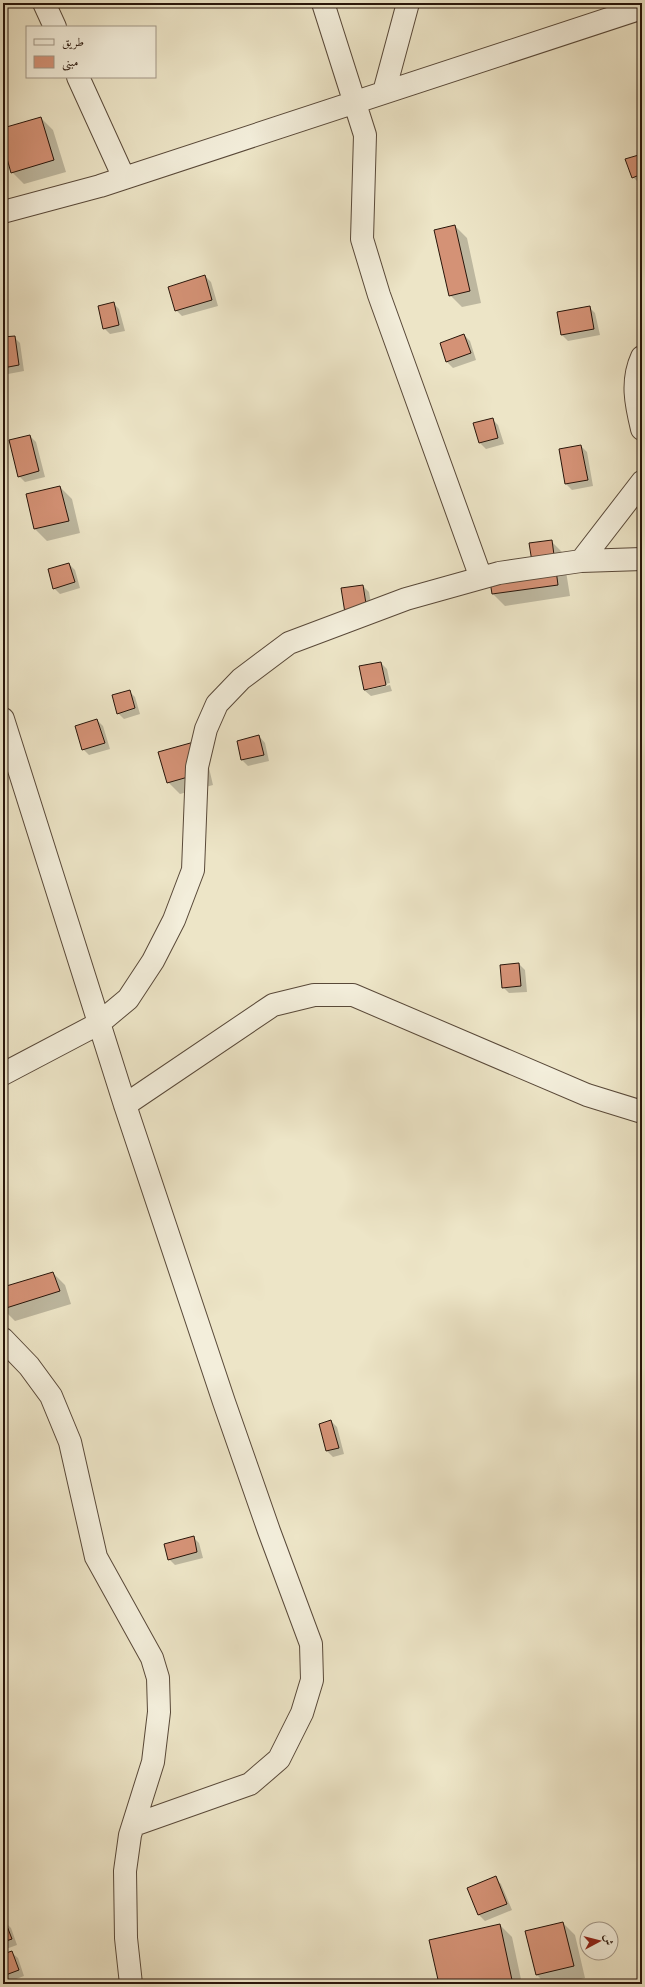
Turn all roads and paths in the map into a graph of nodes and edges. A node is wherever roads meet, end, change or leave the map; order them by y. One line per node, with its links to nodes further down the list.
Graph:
1 (44, 3): 5 (street)
2 (323, 3): 8 (street)
3 (408, 3): 7 (street)
4 (642, 8): 7 (street)
5 (55, 26)
6 (78, 78): 9 (street)
7 (384, 92): 8 (street)
8 (355, 101): 9 (street); 16 (street)
9 (124, 178): 10 (street)
10 (3, 212)
11 (642, 356): 12 (street)
12 (642, 429)
13 (642, 482): 15 (street)
14 (642, 559): 15 (street)
15 (580, 561): 16 (street)
16 (481, 578): 18 (street)
17 (3, 719): 18 (street)
18 (98, 1024): 19 (street); 20 (street)
19 (3, 1074)
20 (125, 1105): 21 (street); 23 (street)
21 (642, 1112)
22 (3, 1339): 23 (street)
23 (134, 1825): 24 (street)
24 (131, 1984)

